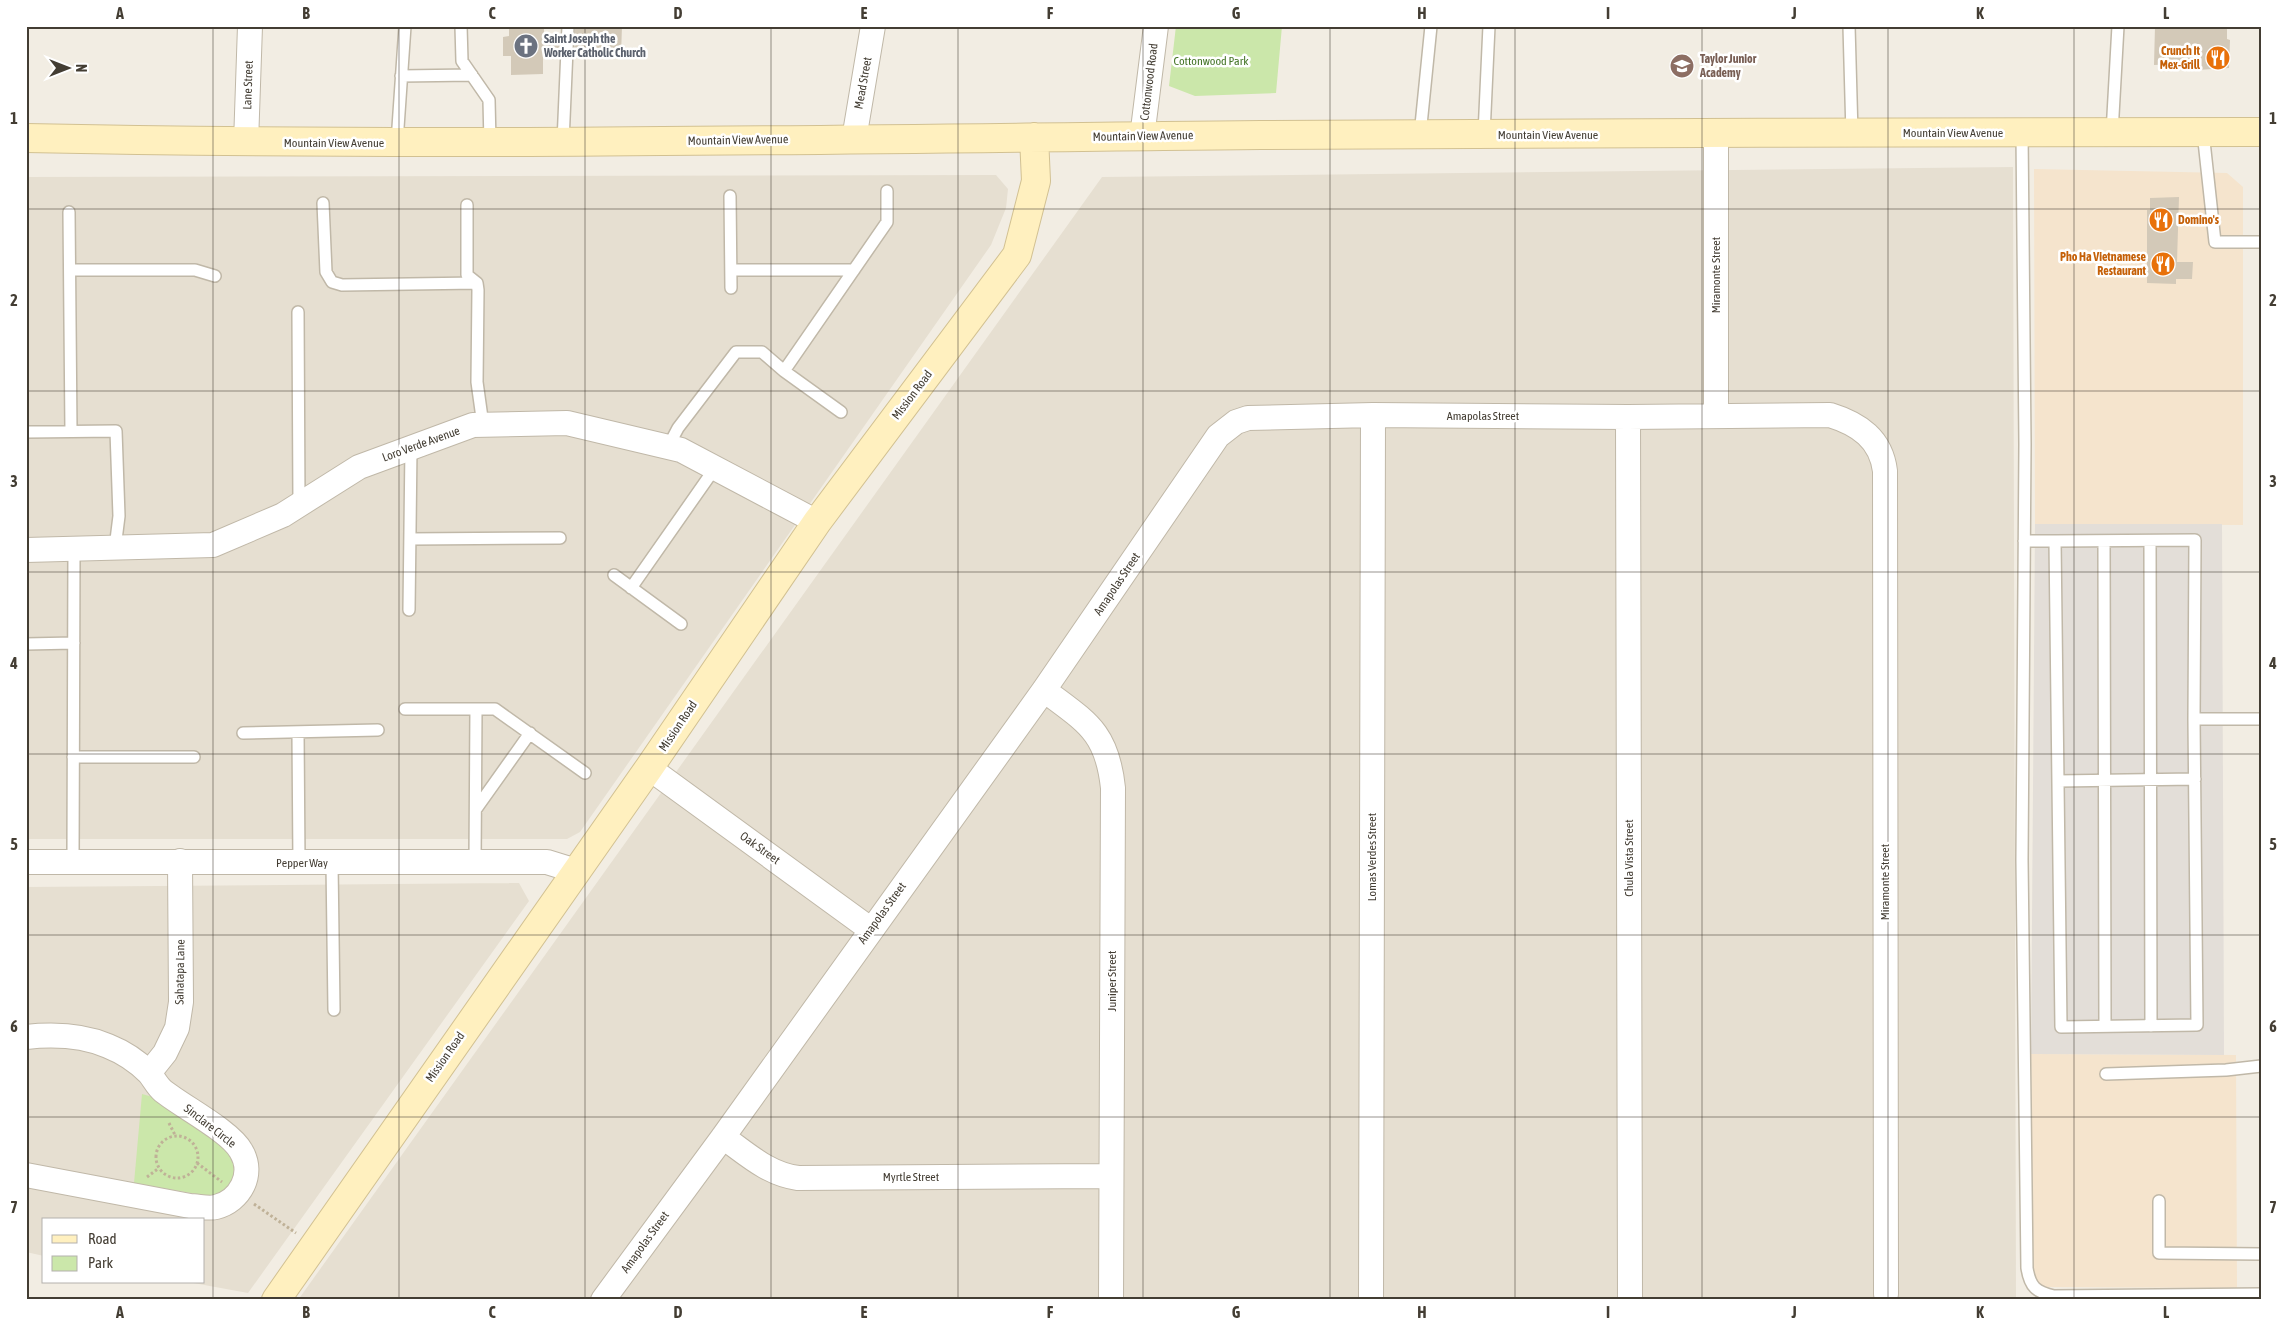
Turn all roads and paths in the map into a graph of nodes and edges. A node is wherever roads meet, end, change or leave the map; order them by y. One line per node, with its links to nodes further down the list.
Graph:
1 (250, 26): 26 (street, Lane Street)
2 (405, 26): 11 (lane)
3 (461, 26): 12 (lane)
4 (568, 26): 25 (lane)
5 (873, 26): 24 (street, Mead Street)
6 (1156, 26): 22 (street, Cottonwood Road)
7 (1431, 26): 18 (lane)
8 (1489, 26): 19 (lane)
9 (1849, 26): 17 (lane)
10 (2118, 26): 13 (lane)
11 (401, 76): 12 (lane); 27 (lane)
12 (472, 76): 28 (lane)
13 (2112, 132): 14 (main road, Mountain View Avenue); 16 (main road, Mountain View Avenue)
14 (2203, 132): 15 (main road, Mountain View Avenue); 34 (lane)
15 (2261, 132)
16 (2022, 133): 17 (main road, Mountain View Avenue); 60 (lane)
17 (1852, 134): 20 (main road, Mountain View Avenue)
18 (1420, 135): 19 (main road, Mountain View Avenue); 22 (main road, Mountain View Avenue)
19 (1484, 135): 20 (main road, Mountain View Avenue)
20 (1716, 135): 45 (street, Miramonte Street)
21 (1034, 137): 22 (main road, Mountain View Avenue); 24 (main road, Mountain View Avenue); 55 (main road, Mission Road)
22 (1142, 137)
23 (26, 138): 26 (main road, Mountain View Avenue)
24 (854, 139): 25 (main road, Mountain View Avenue)
25 (563, 142): 28 (main road, Mountain View Avenue)
26 (246, 143): 27 (main road, Mountain View Avenue)
27 (397, 143): 28 (main road, Mountain View Avenue)
28 (490, 143)
29 (887, 191): 37 (lane)
30 (730, 196): 36 (lane)
31 (323, 203): 39 (lane)
32 (467, 205): 39 (lane)
33 (70, 212): 35 (lane)
34 (2261, 242)
35 (70, 270): 38 (lane); 48 (lane)
36 (731, 270): 37 (lane); 40 (lane)
37 (854, 270): 42 (lane)
38 (215, 276)
39 (477, 283): 47 (lane)
40 (731, 288)
41 (298, 312): 54 (lane)
42 (784, 371): 43 (lane); 50 (lane)
43 (841, 412)
44 (1373, 415): 46 (street, Amapolas Street); 71 (street, Amapolas Street); 112 (street, Lomas Verdes Street)
45 (1716, 415): 46 (street, Amapolas Street); 53 (street, Amapolas Street)
46 (1628, 417): 116 (street, Chula Vista Street)
47 (483, 425): 50 (street, Loro Verde Avenue); 51 (street, Loro Verde Avenue)
48 (71, 431): 49 (lane); 62 (lane)
49 (26, 432)
50 (668, 447): 52 (street, Loro Verde Avenue)
51 (411, 448): 54 (street, Loro Verde Avenue); 57 (lane)
52 (715, 468): 55 (street, Loro Verde Avenue); 66 (lane)
53 (1884, 471): 110 (street, Miramonte Street)
54 (299, 505): 62 (street, Loro Verde Avenue)
55 (816, 522): 82 (main road, Mission Road)
56 (560, 538): 57 (lane)
57 (410, 539): 67 (lane)
58 (2104, 540): 59 (lane); 61 (lane); 85 (lane)
59 (2150, 540): 74 (lane); 86 (lane)
60 (2024, 541): 61 (lane); 111 (lane)
61 (2055, 541): 87 (lane)
62 (116, 548): 63 (street, Loro Verde Avenue)
63 (74, 549): 64 (street, Loro Verde Avenue); 69 (lane)
64 (26, 550)
65 (614, 575): 66 (lane)
66 (631, 588): 68 (lane)
67 (409, 610)
68 (681, 624)
69 (74, 643): 70 (lane); 80 (lane)
70 (26, 644)
71 (1044, 690): 96 (street, Amapolas Street); 107 (street, Juniper Street)
72 (405, 709): 73 (lane)
73 (476, 709): 79 (lane); 88 (lane)
74 (2194, 719): 75 (lane); 84 (lane)
75 (2261, 719)
76 (378, 730): 77 (lane)
77 (298, 732): 78 (lane); 92 (lane)
78 (243, 733)
79 (530, 733): 83 (lane); 88 (lane)
80 (73, 757): 81 (lane); 90 (lane)
81 (194, 757)
82 (650, 768): 95 (main road, Mission Road); 96 (street, Oak Street)
83 (585, 773)
84 (2195, 779): 86 (lane); 99 (lane)
85 (2105, 780): 86 (lane); 87 (lane); 98 (lane)
86 (2151, 780): 99 (lane)
87 (2058, 781): 98 (lane)
88 (476, 809): 93 (lane)
89 (26, 862): 90 (street, Pepper Way)
90 (73, 862): 91 (street, Pepper Way)
91 (180, 862): 92 (street, Pepper Way); 102 (street, Sahatapa Lane)
92 (299, 862): 94 (street, Pepper Way)
93 (475, 862): 94 (street, Pepper Way); 95 (street, Pepper Way)
94 (332, 863): 97 (lane)
95 (576, 871): 113 (main road, Mission Road)
96 (870, 929): 105 (street, Amapolas Street)
97 (334, 1010)
98 (2105, 1026): 99 (lane)
99 (2151, 1026)
100 (26, 1036): 102 (street, Sinclare Circle)
101 (2261, 1066): 103 (lane)
102 (149, 1073): 106 (street, Sinclare Circle)
103 (2106, 1074)
104 (168, 1137): 104 (path)
105 (723, 1137): 107 (street, Myrtle Street); 114 (street, Amapolas Street)
106 (26, 1175)
107 (1111, 1176): 115 (street, Juniper Street)
108 (2159, 1201): 109 (lane)
109 (2261, 1254)
110 (1886, 1294)
111 (2261, 1294)
112 (1371, 1299)
113 (276, 1300)
114 (603, 1300)
115 (1111, 1300)
116 (1630, 1300)

